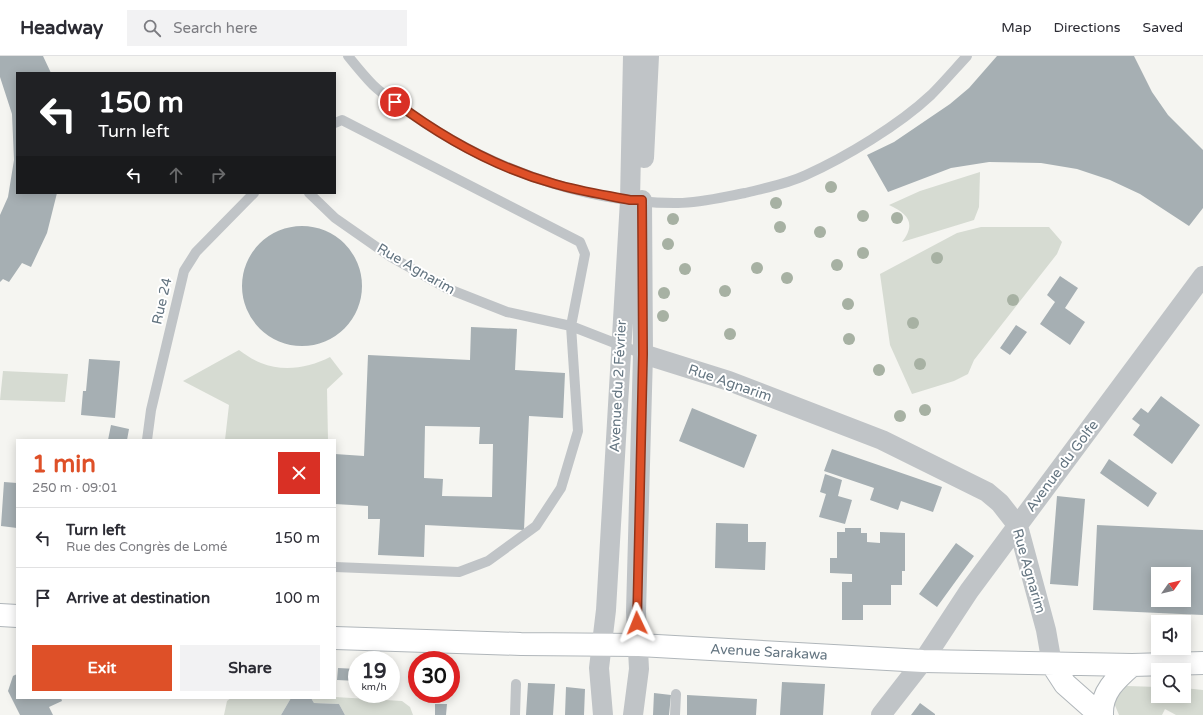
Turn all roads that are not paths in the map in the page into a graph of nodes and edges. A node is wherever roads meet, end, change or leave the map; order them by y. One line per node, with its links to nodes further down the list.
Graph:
1 (348, 56): 8 (lane)
2 (633, 56): 8 (street, Avenue du 2 Février)
3 (649, 56): 8 (street, Avenue du 2 Février)
4 (967, 56): 8 (lane)
5 (336, 122): 10 (lane)
6 (253, 194): 13 (lane, Rue 24)
7 (310, 194): 10 (lane, Rue Agnarim)
8 (636, 200): 11 (street, Avenue du 2 Février); 12 (street, Avenue du 2 Février)
9 (1203, 276): 14 (street, Avenue du Golfe)
10 (571, 326): 11 (lane, Rue Agnarim); 15 (lane)
11 (620, 345): 12 (lane, Rue Agnarim); 19 (street, Avenue du 2 Février)
12 (643, 354): 14 (street, Rue Agnarim); 20 (street, Avenue du 2 Février)
13 (147, 439)
14 (1018, 526): 21 (street, Avenue du Golfe); 22 (street, Rue Agnarim)
15 (336, 567)
16 (0, 615): 17 (street)
17 (16, 616)
18 (336, 638): 19 (street, Avenue Sarakawa)
19 (602, 644): 20 (street, Avenue Sarakawa); 27 (street, Avenue du 2 Février)
20 (639, 645): 21 (street, Avenue Sarakawa); 28 (street, Avenue du 2 Février)
21 (923, 661): 22 (street, Avenue Sarakawa); 31 (street, Avenue du Golfe)
22 (1052, 664): 23 (street, Avenue Sarakawa); 32 (street)
23 (1132, 664): 24 (street, Avenue Sarakawa); 32 (street)
24 (1201, 664)
25 (516, 684): 29 (lane)
26 (676, 694): 30 (lane)
27 (603, 711): 28 (street)
28 (633, 711)
29 (514, 715)
30 (676, 715)
31 (881, 715)
32 (1101, 715)

